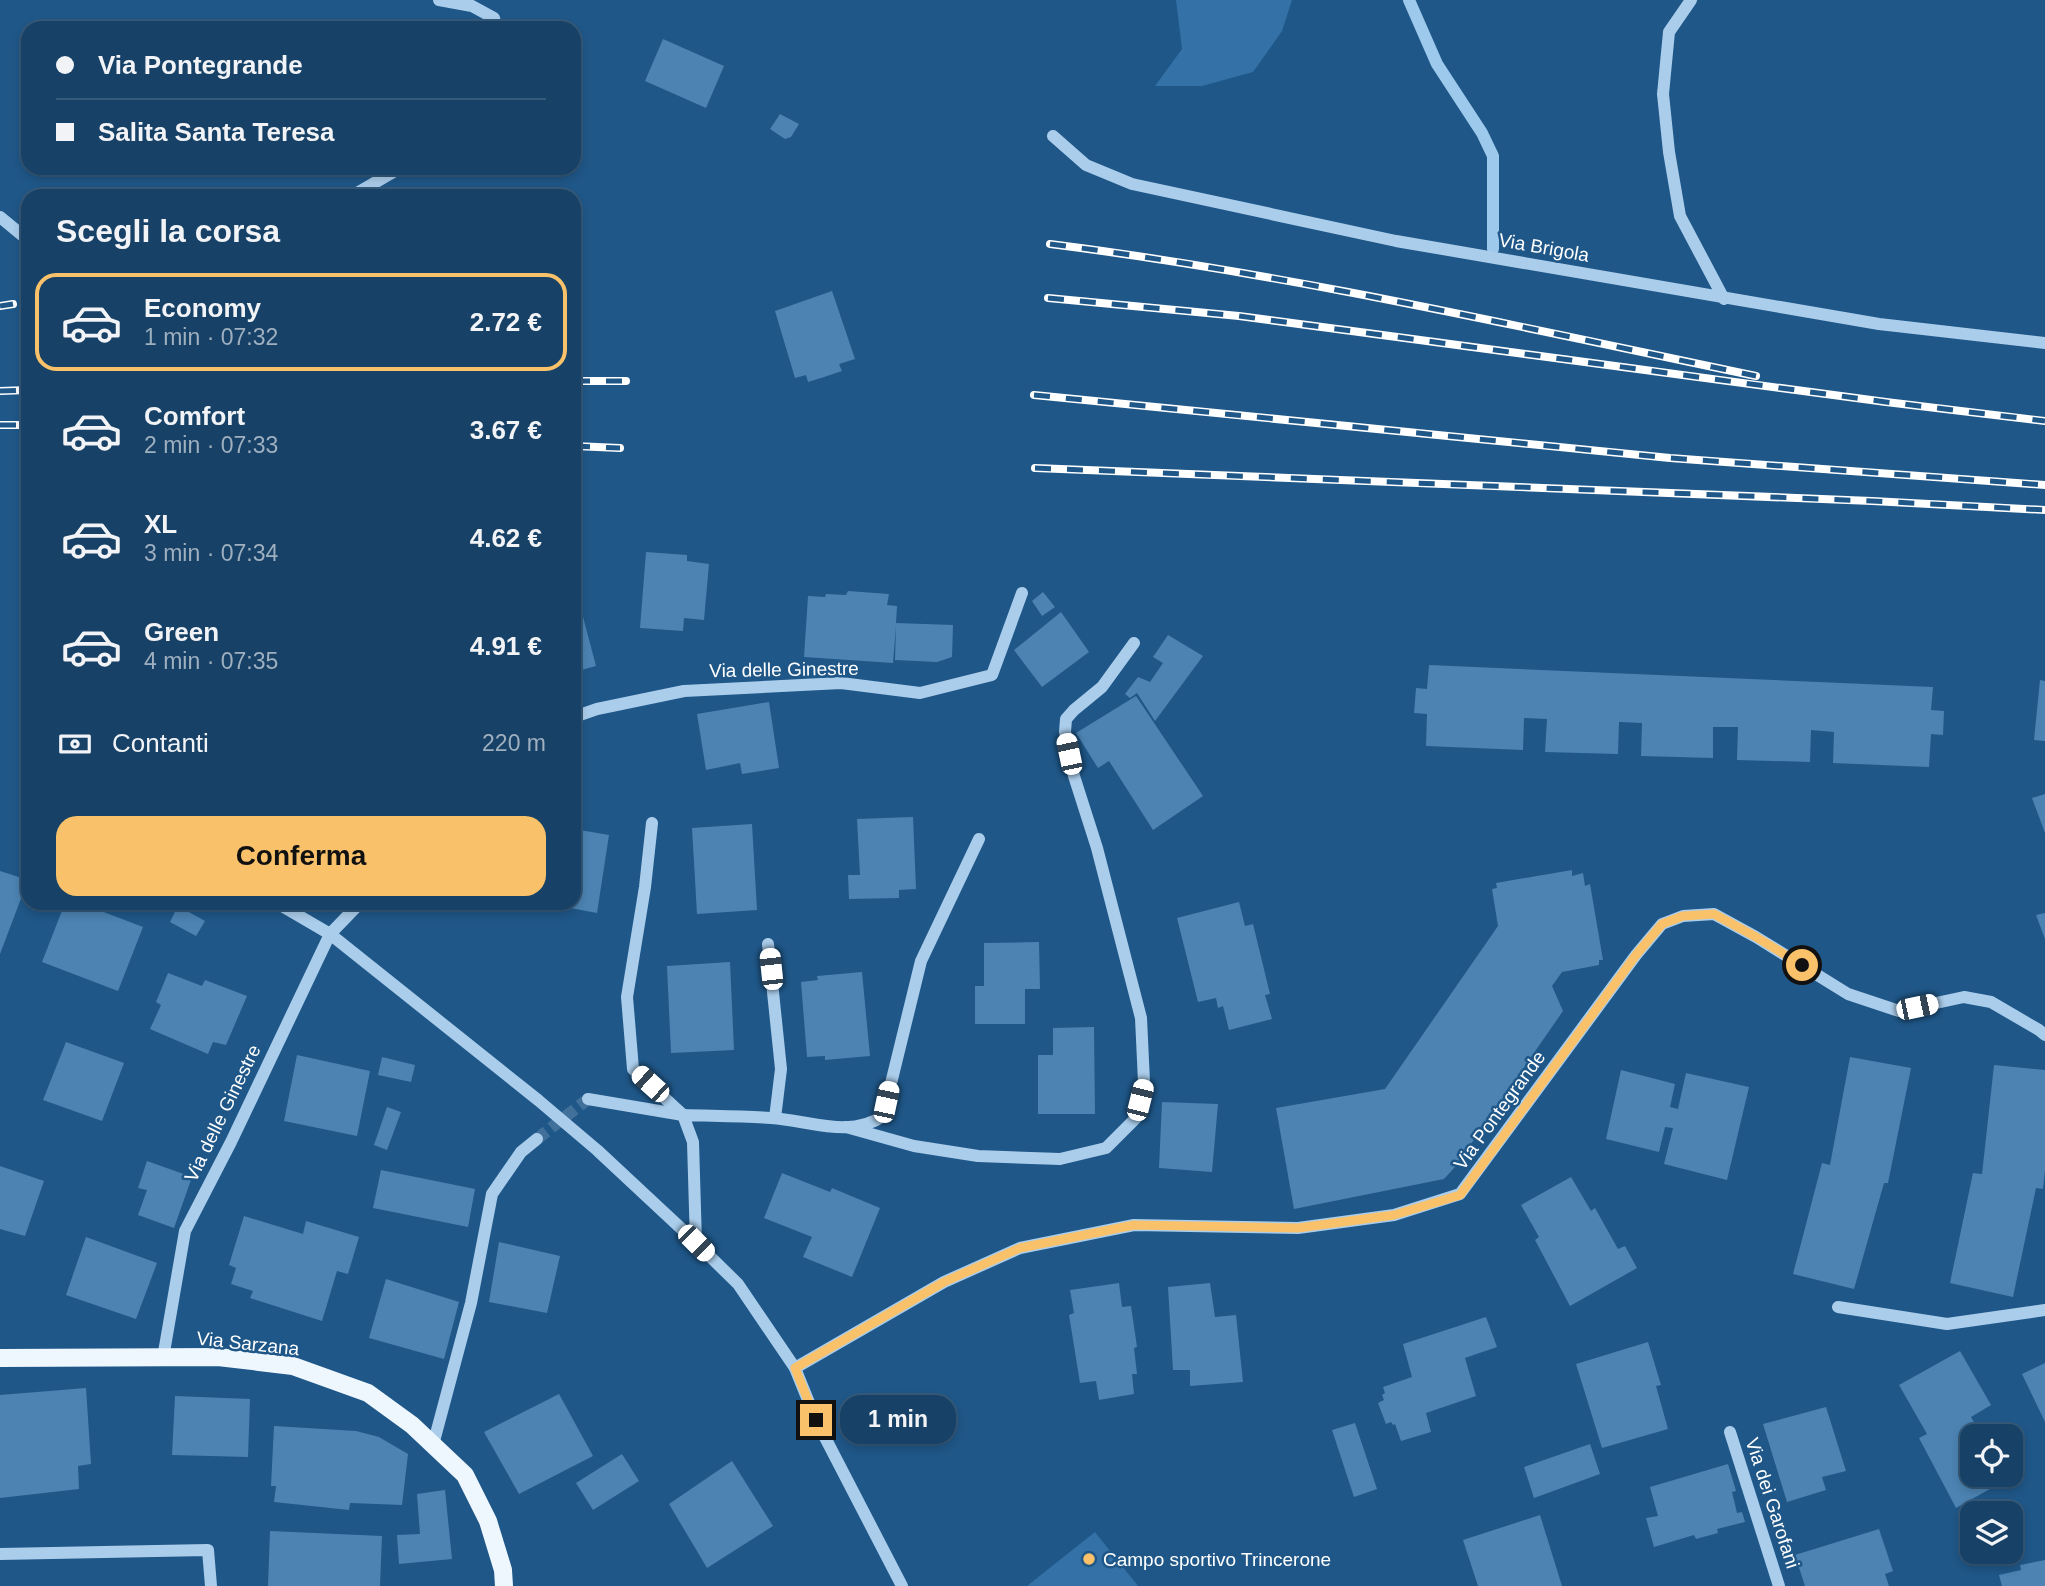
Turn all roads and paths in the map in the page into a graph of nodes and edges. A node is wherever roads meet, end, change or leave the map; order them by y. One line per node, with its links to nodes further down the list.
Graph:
1 (439, 0): 3 (street)
2 (1691, 0): 9 (street)
3 (495, 21)
4 (1053, 136): 9 (street, Via Brigola)
5 (388, 175): 6 (street)
6 (364, 189)
7 (0, 216): 8 (street)
8 (21, 234)
9 (1724, 299): 10 (street, Via Brigola)
10 (2045, 343)
11 (1022, 593): 13 (street, Via delle Ginestre)
12 (1134, 643): 24 (street)
13 (581, 715)
14 (652, 823): 22 (street)
15 (979, 839): 24 (street)
16 (289, 910): 18 (street)
17 (353, 910): 18 (street, Via delle Ginestre)
18 (330, 934): 26 (street); 30 (street, Via delle Ginestre)
19 (768, 944): 23 (street)
20 (2045, 1035): 31 (street, Via Pontegrande)
21 (588, 1099): 22 (street)
22 (683, 1115): 23 (street); 26 (street)
23 (775, 1118): 24 (street)
24 (846, 1127)
25 (537, 1139): 33 (street)
26 (696, 1243): 31 (street)
27 (1838, 1307): 28 (street)
28 (2045, 1310)
29 (0, 1358): 30 (main road, Via Sarzana)
30 (163, 1358): 33 (main road, Via Sarzana)
31 (795, 1368): 37 (street)
32 (1730, 1433): 38 (street, Via dei Garofani)
33 (433, 1445): 36 (main road, Via Sarzana)
34 (0, 1554): 35 (street)
35 (211, 1586)
36 (504, 1586)
37 (902, 1586)
38 (1779, 1586)

